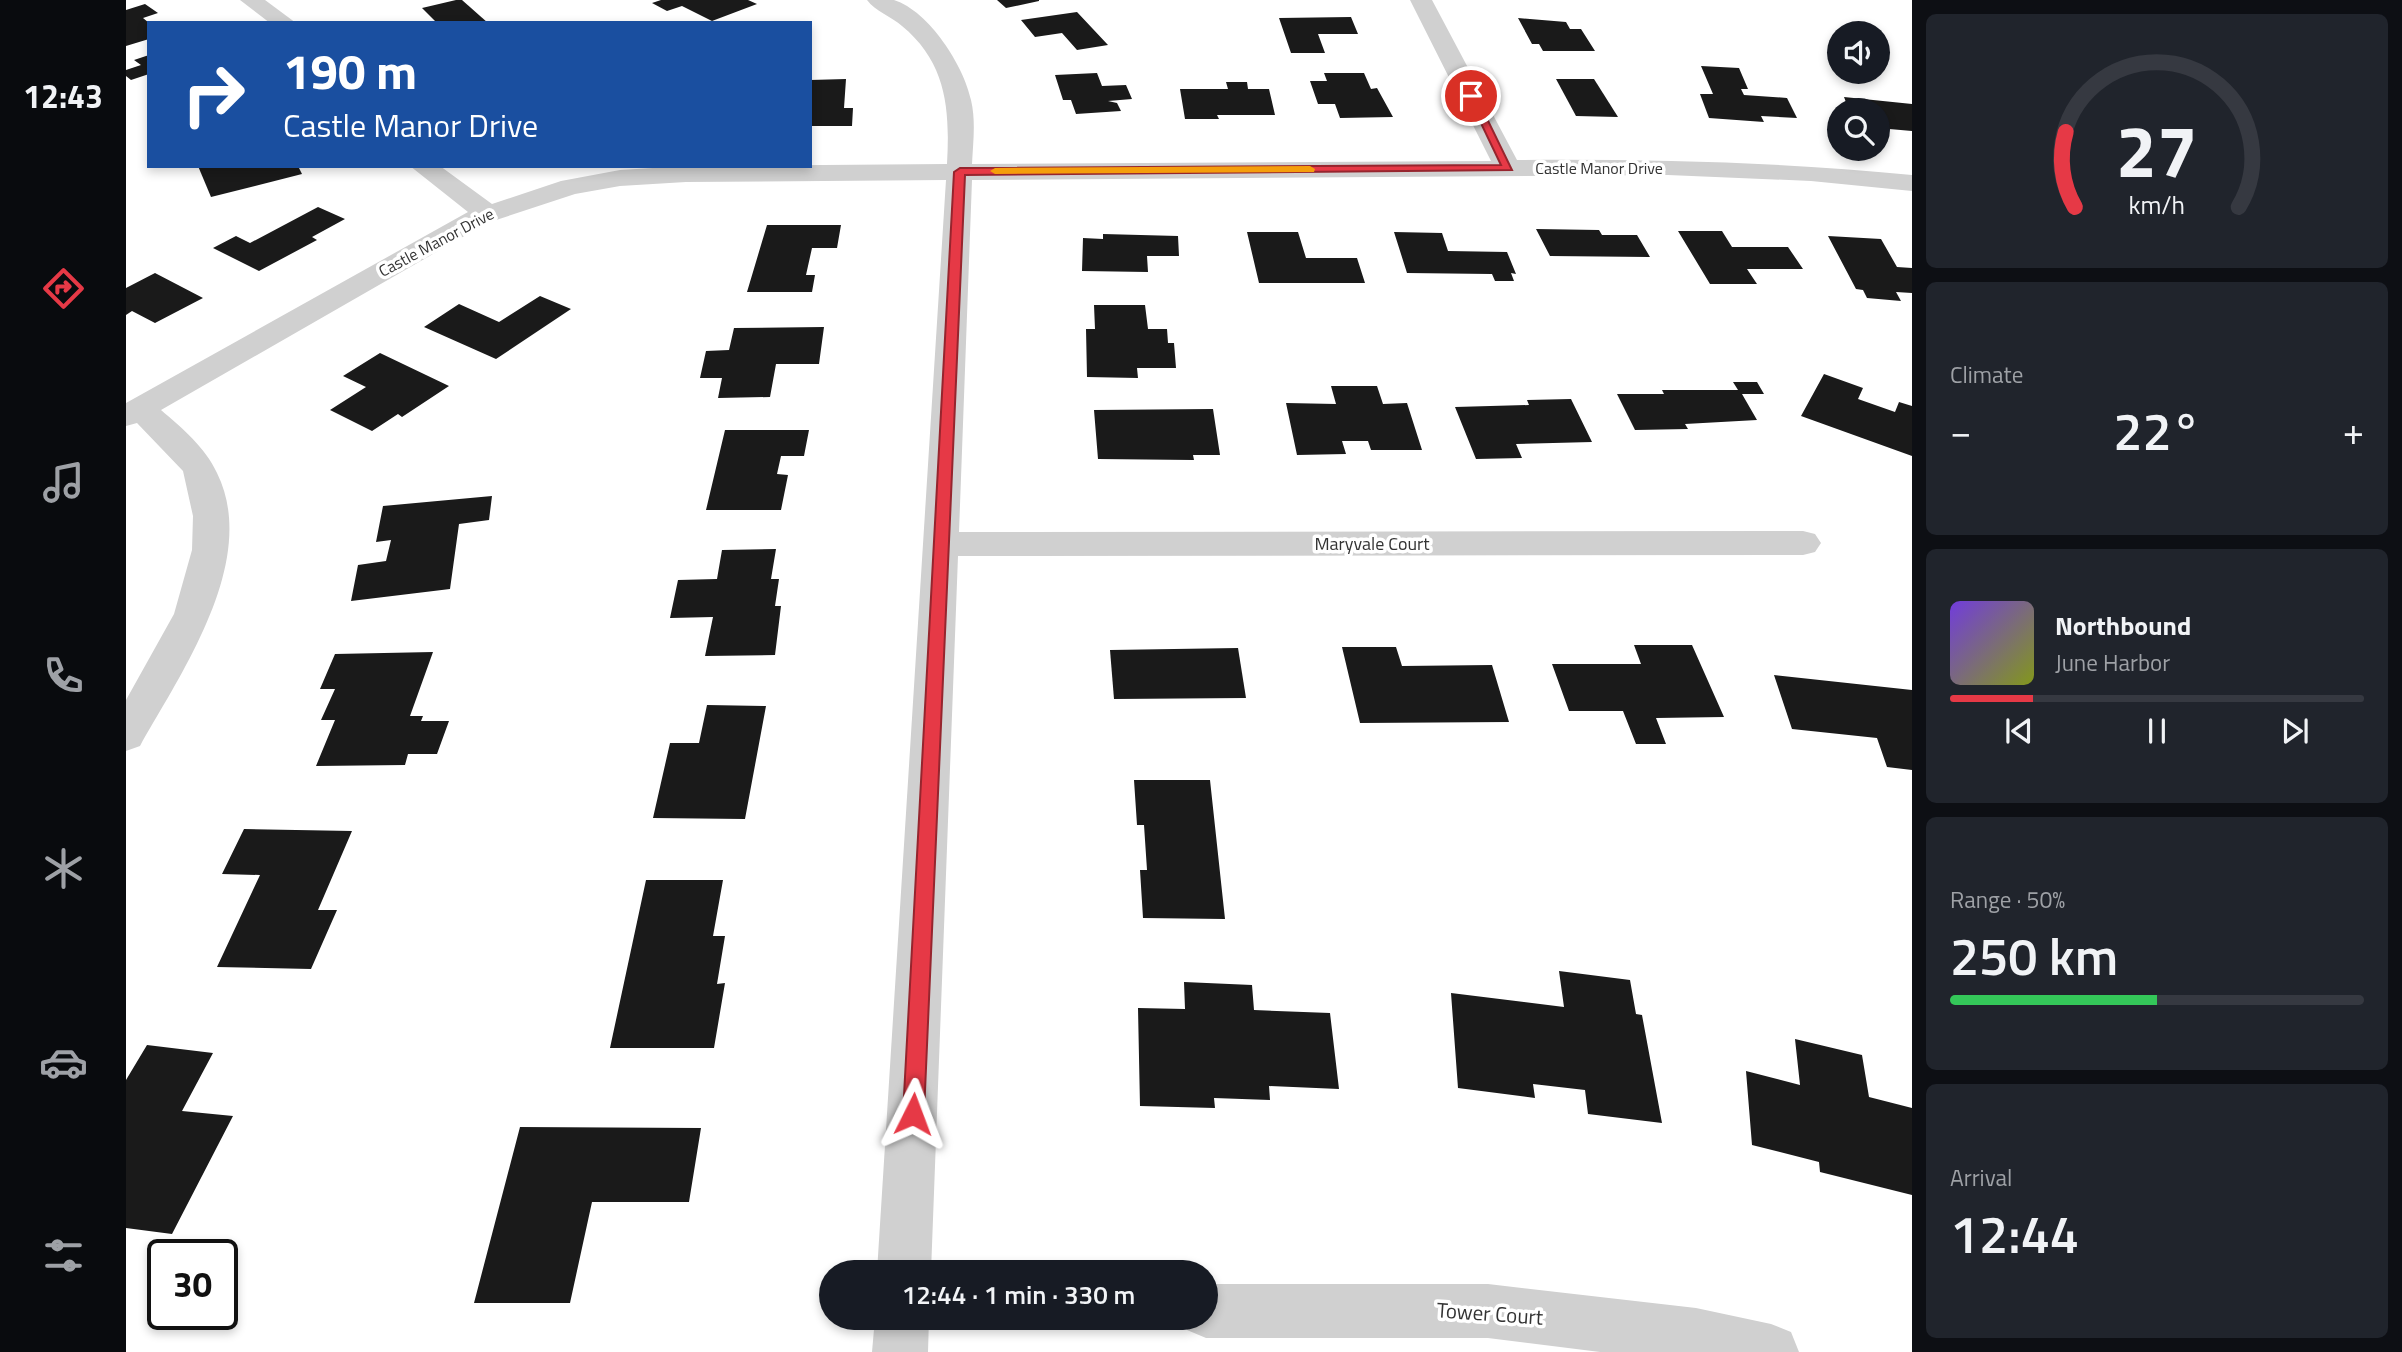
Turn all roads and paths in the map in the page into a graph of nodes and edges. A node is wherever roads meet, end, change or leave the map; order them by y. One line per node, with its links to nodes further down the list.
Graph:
1 (251, 0): 4 (street)
2 (878, 0): 7 (street)
3 (1421, 0): 6 (street)
4 (282, 21)
5 (426, 168): 9 (street)
6 (1508, 168): 7 (street, Castle Manor Drive); 8 (street, Castle Manor Drive)
7 (960, 172): 9 (street, Castle Manor Drive); 12 (street)
8 (1912, 183)
9 (487, 213): 10 (street, Castle Manor Drive)
10 (133, 412): 13 (street)
11 (1803, 542): 12 (street, Maryvale Court)
12 (940, 544): 14 (street)
13 (126, 735)
14 (905, 1260)
15 (1218, 1311): 18 (street, Tower Court)
16 (901, 1330): 17 (street)
17 (900, 1352)
18 (1771, 1352)

